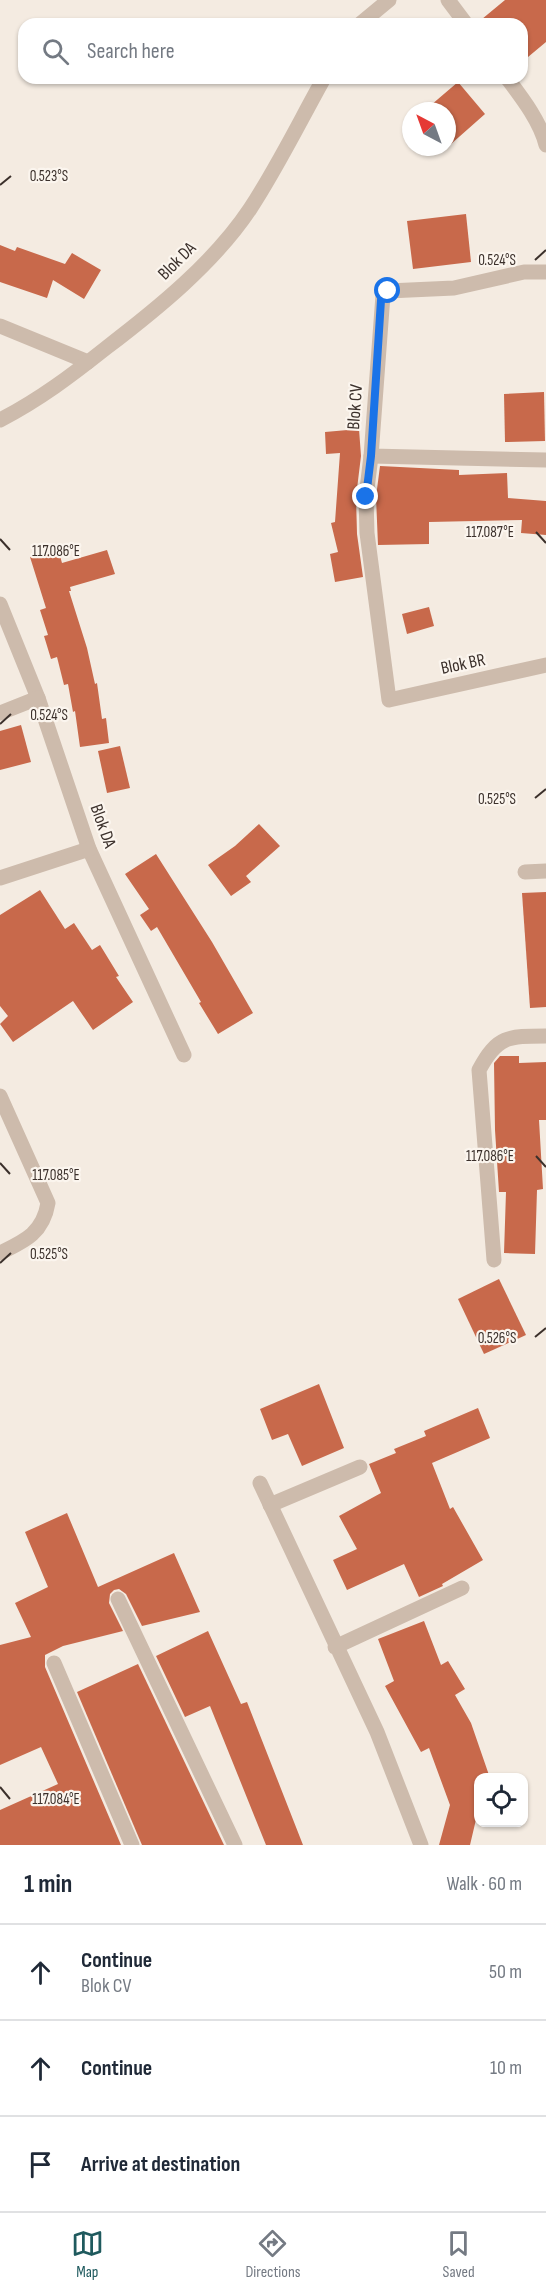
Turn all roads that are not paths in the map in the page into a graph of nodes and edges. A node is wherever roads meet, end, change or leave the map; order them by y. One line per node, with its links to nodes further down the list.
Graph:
1 (389, 0): 3 (street)
2 (448, 0): 4 (street)
3 (367, 18)
4 (462, 18)
5 (321, 84): 10 (street, Blok DA)
6 (511, 84): 7 (street)
7 (546, 145)
8 (546, 272): 12 (street, Blok CV)
9 (0, 326): 10 (street)
10 (88, 362): 11 (street, Blok DA)
11 (0, 420)
12 (371, 456): 13 (street, Blok CV); 15 (street, Blok BR)
13 (546, 460)
14 (0, 604): 16 (street, Blok DA)
15 (546, 665)
16 (38, 698): 17 (street); 18 (street, Blok DA)
17 (0, 712)
18 (89, 849): 21 (street); 23 (street, Blok DA)
19 (546, 871): 20 (street)
20 (525, 872)
21 (0, 879)
22 (546, 1036): 26 (street)
23 (184, 1055)
24 (0, 1095): 25 (street)
25 (0, 1253)
26 (494, 1260)
27 (360, 1467): 29 (street)
28 (260, 1483): 29 (street)
29 (270, 1505): 32 (street)
30 (462, 1588): 32 (street)
31 (118, 1599): 35 (street)
32 (335, 1647): 36 (street)
33 (54, 1663): 34 (street)
34 (132, 1845)
35 (235, 1845)
36 (422, 1845)

